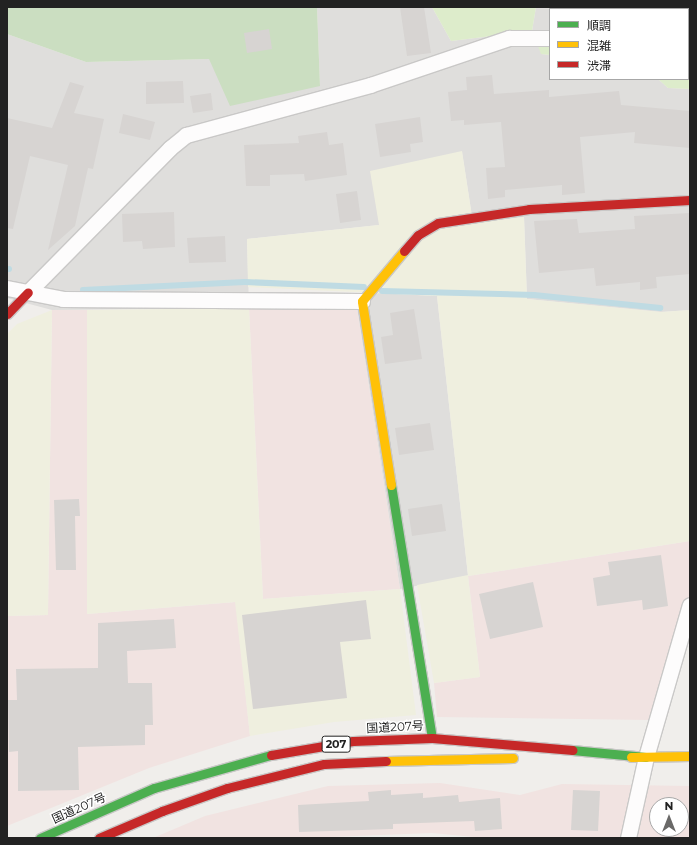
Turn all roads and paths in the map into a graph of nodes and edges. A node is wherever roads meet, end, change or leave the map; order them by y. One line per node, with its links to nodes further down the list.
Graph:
1 (549, 38): 4 (street)
2 (690, 200): 5 (main road)
3 (7, 288): 4 (street)
4 (28, 292): 5 (street); 6 (main road)
5 (362, 301): 8 (main road)
6 (7, 314)
7 (690, 605): 10 (street)
8 (432, 738): 10 (main road, 国道207号 / 207); 13 (main road, 国道207号 / 207)
9 (690, 756): 10 (main road, 国道207号 / 207)
10 (646, 757): 12 (main road, 国道207号 / 207); 15 (street)
11 (526, 758): 14 (main road, 207)
12 (542, 758)
13 (40, 838)
14 (99, 838)
15 (628, 838)

